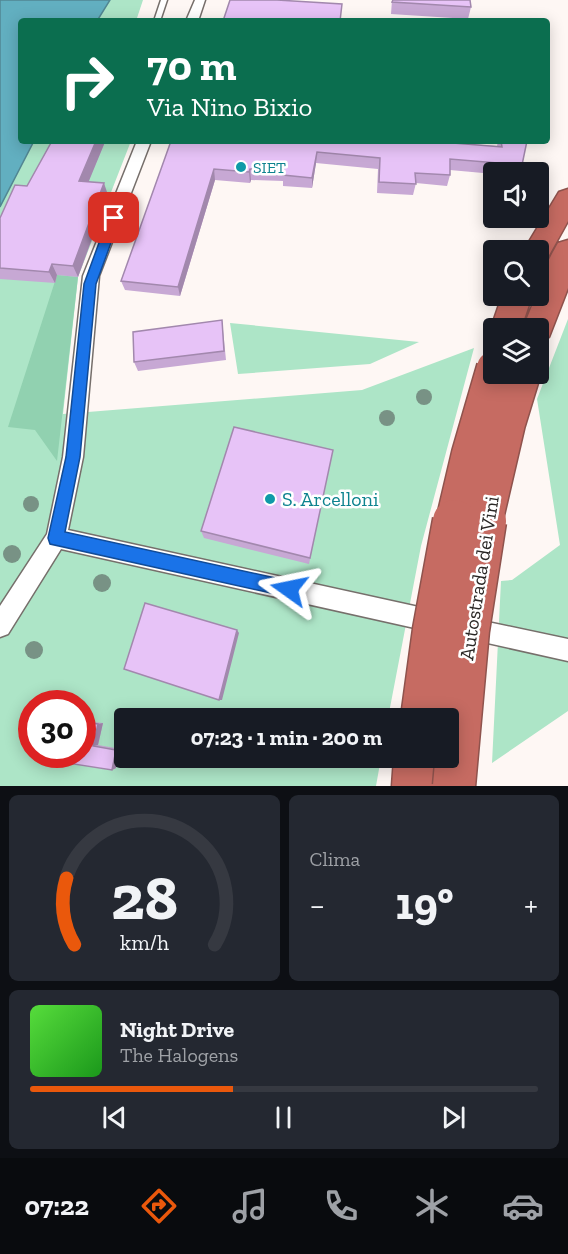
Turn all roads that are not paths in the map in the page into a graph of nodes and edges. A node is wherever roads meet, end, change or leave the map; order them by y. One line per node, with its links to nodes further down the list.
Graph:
1 (164, 0): 3 (lane)
2 (200, 0): 4 (street)
3 (159, 18)
4 (193, 18)
5 (143, 144): 12 (street)
6 (568, 198): 7 (highway)
7 (544, 240)
8 (568, 250): 9 (highway)
9 (542, 318)
10 (489, 384): 15 (highway, Autostrada dei Vini, bridge)
11 (519, 384): 18 (highway, Autostrada dei Vini, bridge)
12 (56, 538): 13 (street); 14 (street)
13 (0, 626)
14 (568, 650)
15 (423, 708)
16 (416, 768): 17 (highway)
17 (415, 786)
18 (454, 786)

